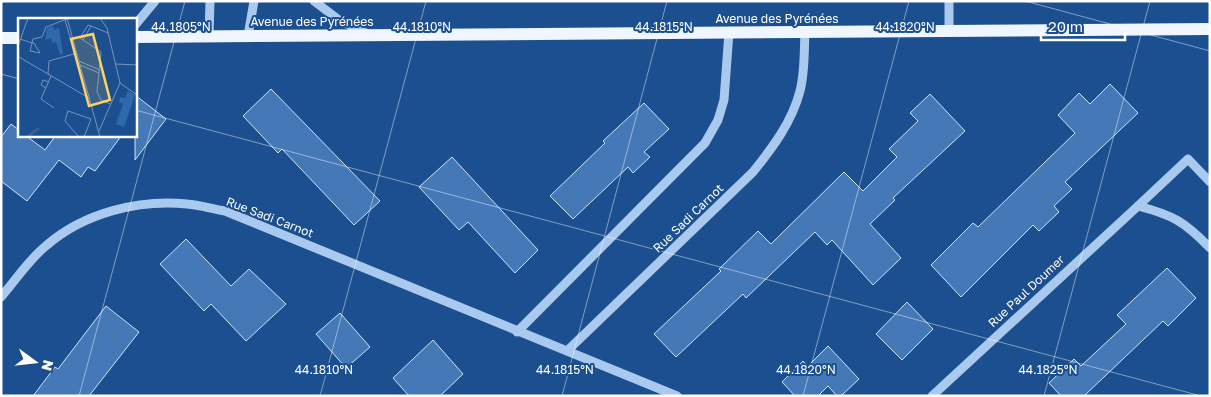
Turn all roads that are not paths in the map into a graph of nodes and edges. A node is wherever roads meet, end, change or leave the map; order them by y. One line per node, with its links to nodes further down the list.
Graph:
1 (155, 1): 6 (street)
2 (210, 1): 12 (street)
3 (254, 1): 13 (street)
4 (314, 1): 11 (street)
5 (949, 1): 8 (street)
6 (136, 24)
7 (1210, 29): 8 (main road, Avenue des Pyrénées)
8 (949, 31): 10 (main road, Avenue des Pyrénées)
9 (729, 32): 10 (main road, Avenue des Pyrénées); 11 (main road, Avenue des Pyrénées); 21 (street)
10 (805, 32): 22 (street, Rue Sadi Carnot)
11 (371, 35): 13 (main road, Avenue des Pyrénées)
12 (209, 36): 13 (main road, Avenue des Pyrénées); 14 (main road, Avenue des Pyrénées)
13 (248, 36)
14 (136, 37)
15 (1, 38): 16 (main road)
16 (18, 38)
17 (1210, 182): 18 (street, Rue Paul Doumer)
18 (1138, 206): 19 (street); 24 (street, Rue Paul Doumer)
19 (1210, 248)
20 (1, 297): 21 (street, Rue Sadi Carnot)
21 (518, 332): 22 (street, Rue Sadi Carnot)
22 (567, 351): 23 (street)
23 (677, 396)
24 (932, 396)

